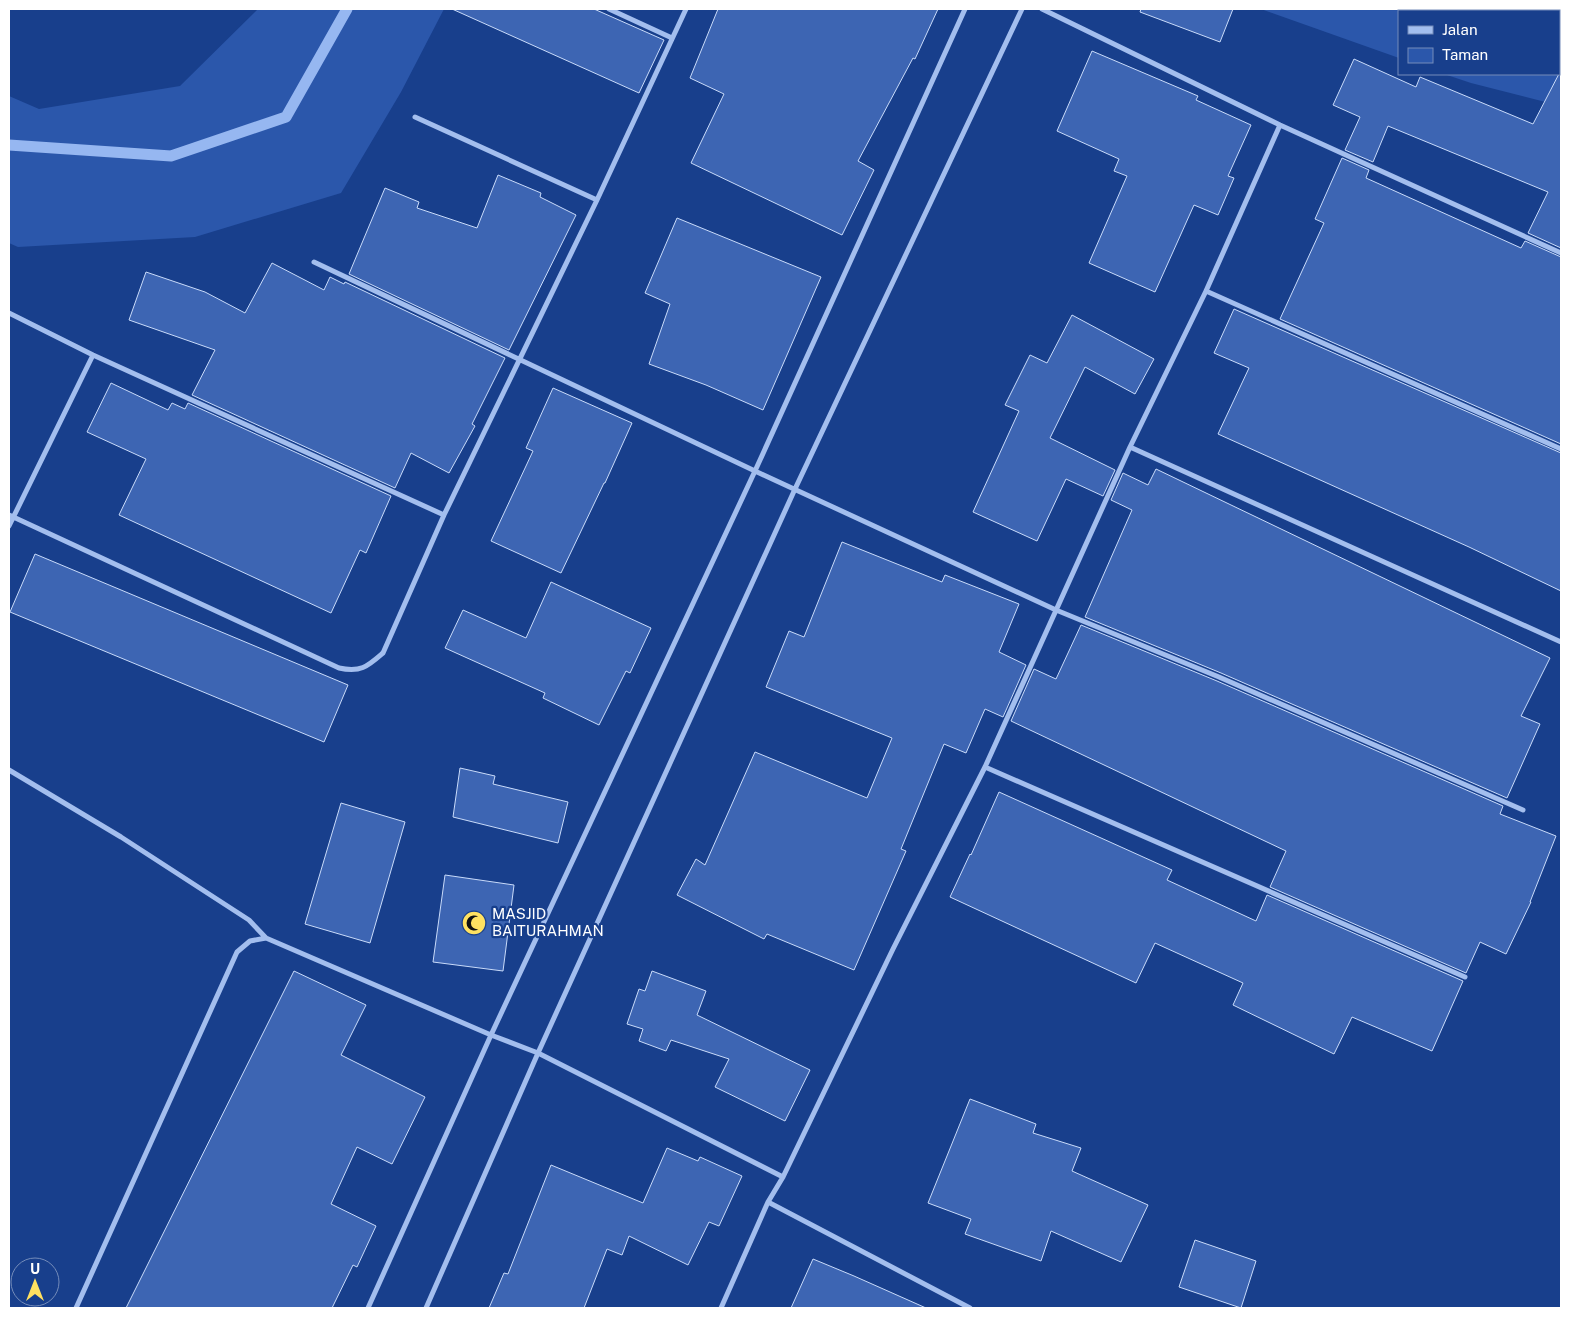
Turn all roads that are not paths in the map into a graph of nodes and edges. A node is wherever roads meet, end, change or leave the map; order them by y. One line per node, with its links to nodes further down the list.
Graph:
1 (609, 9): 6 (street)
2 (686, 9): 6 (street)
3 (966, 9): 18 (street)
4 (1022, 9): 19 (street)
5 (1042, 9): 8 (street)
6 (672, 38): 9 (street)
7 (415, 117): 9 (street)
8 (1280, 126): 10 (street); 12 (street)
9 (597, 200): 15 (street)
10 (1561, 253)
11 (314, 262): 15 (street)
12 (1206, 291): 16 (street); 17 (street)
13 (9, 313): 14 (street)
14 (93, 355): 20 (street); 21 (street)
15 (521, 360): 18 (street); 21 (street)
16 (1130, 447): 23 (street); 24 (street)
17 (1561, 449)
18 (755, 471): 19 (street); 30 (street)
19 (795, 489): 23 (street); 31 (street)
20 (11, 516): 21 (street); 22 (street)
21 (444, 516)
22 (9, 526)
23 (1056, 610): 25 (street); 27 (street)
24 (1561, 642)
25 (985, 767): 29 (street); 32 (street)
26 (9, 770): 28 (street)
27 (1523, 810)
28 (266, 938): 30 (street); 34 (street)
29 (1465, 977)
30 (491, 1035): 31 (street); 35 (street)
31 (538, 1053): 32 (street); 36 (street)
32 (783, 1177): 33 (street)
33 (768, 1202): 37 (street); 38 (street)
34 (76, 1308)
35 (368, 1308)
36 (426, 1308)
37 (721, 1308)
38 (970, 1308)

